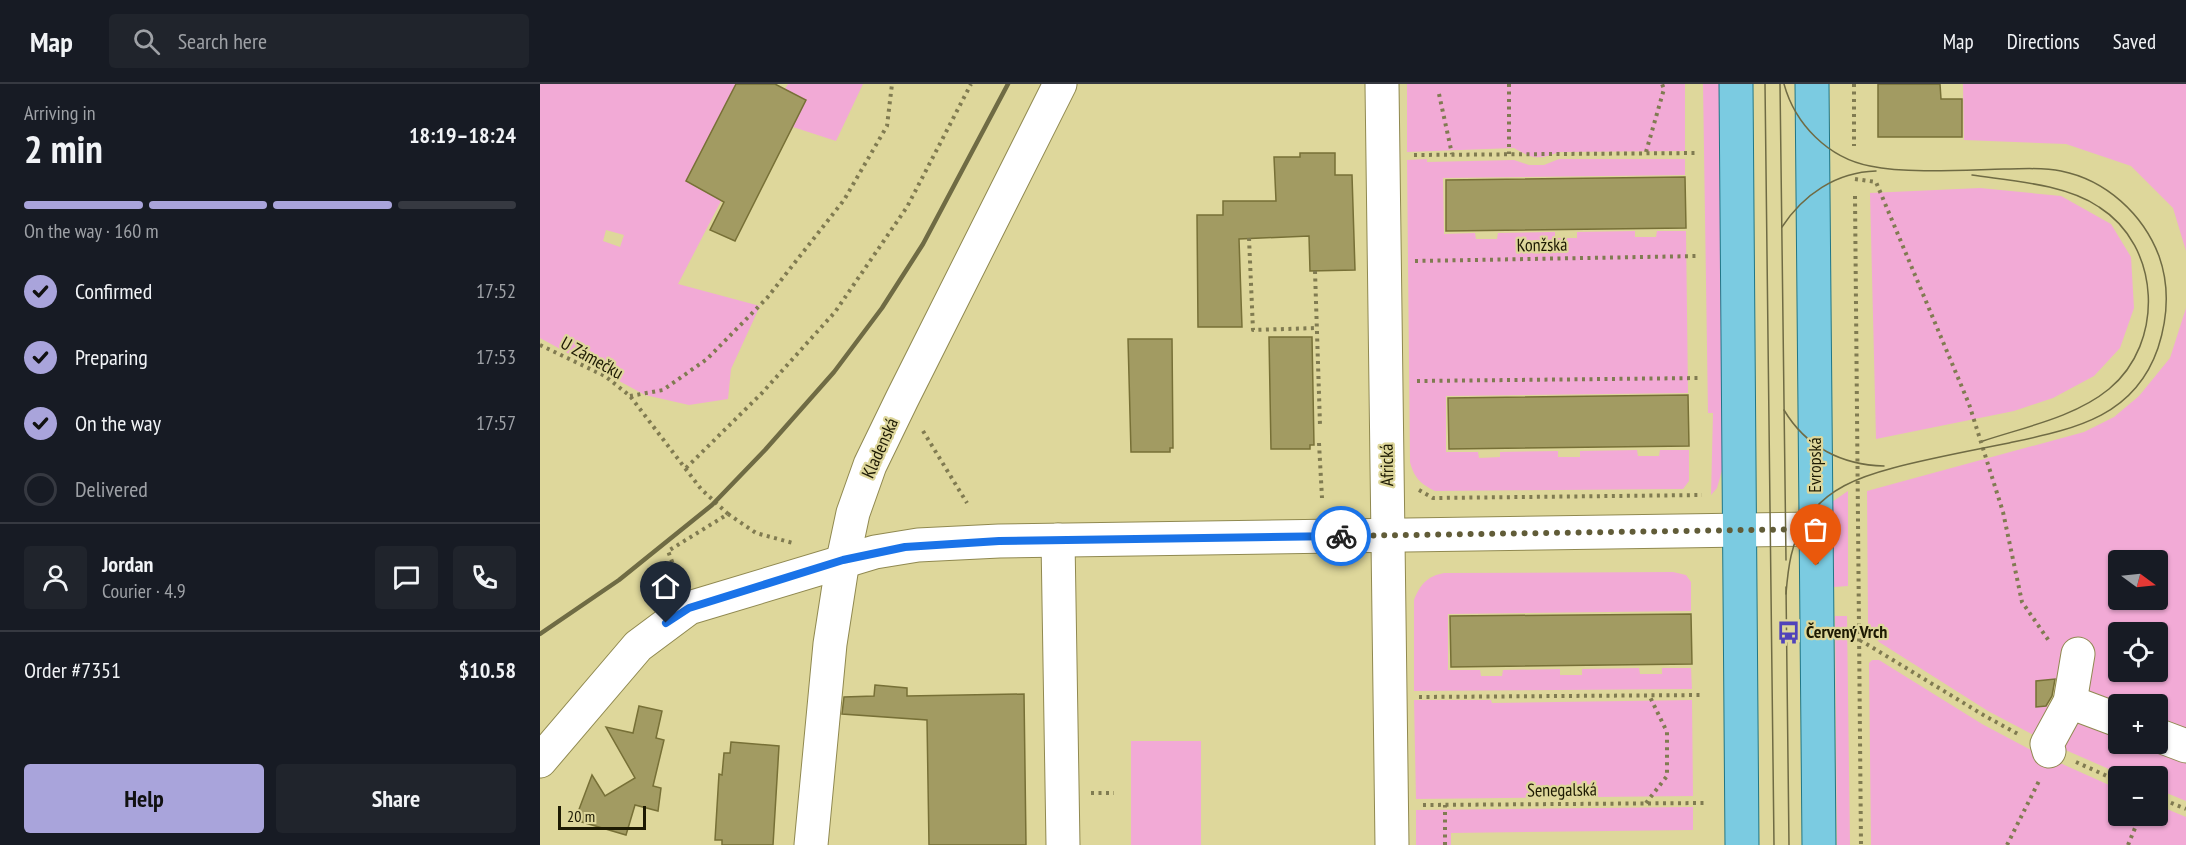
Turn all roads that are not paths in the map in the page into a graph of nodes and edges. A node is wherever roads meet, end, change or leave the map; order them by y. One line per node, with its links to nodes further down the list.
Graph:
1 (1060, 84): 9 (street, Kladenská)
2 (1382, 84): 7 (street, Africká)
3 (1736, 84): 6 (main road)
4 (1812, 84): 5 (main road, Evropská)
5 (1816, 529): 6 (street); 19 (main road, Evropská)
6 (1739, 531): 7 (street); 18 (main road)
7 (1388, 535): 8 (street); 17 (street, Africká)
8 (1058, 540): 9 (street); 16 (street)
9 (843, 560): 14 (street); 15 (street, Kladenská)
10 (2108, 710): 13 (street)
11 (2168, 739): 12 (street)
12 (2186, 746)
13 (2051, 751)
14 (540, 761)
15 (811, 845)
16 (1063, 845)
17 (1392, 845)
18 (1742, 845)
19 (1819, 845)

